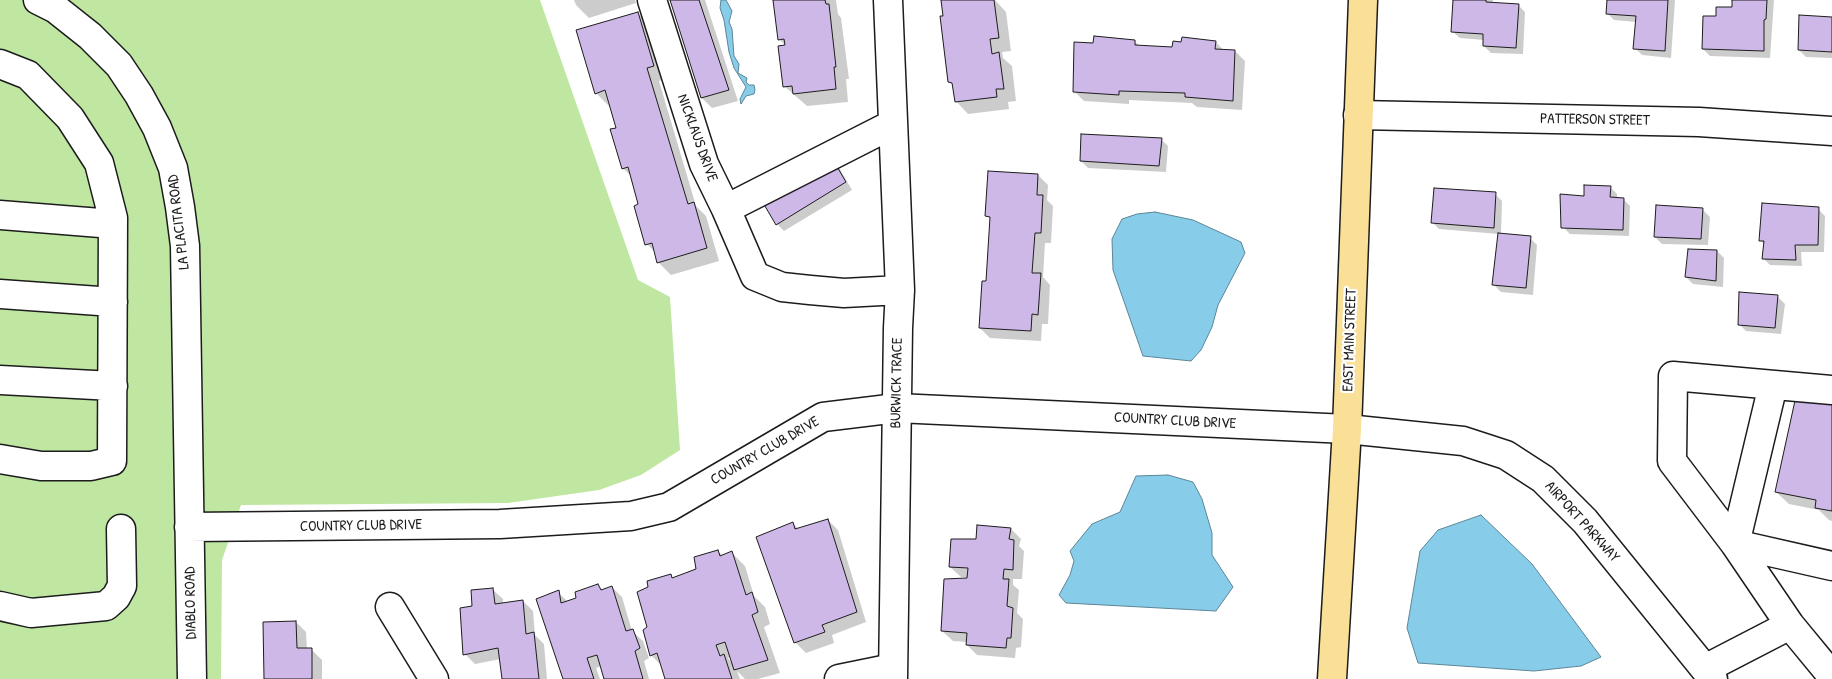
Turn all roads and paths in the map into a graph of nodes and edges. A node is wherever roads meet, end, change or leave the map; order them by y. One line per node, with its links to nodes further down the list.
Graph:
1 (38, 0): 22 (street, LA PLACITA ROAD)
2 (652, 0): 9 (street, NICKLAUS DRIVE)
3 (888, 0): 7 (street, BURWICK TRACE)
4 (1363, 0): 6 (main road, EAST MAIN STREET)
5 (0, 64): 11 (street)
6 (1358, 115): 8 (street, PATTERSON STREET); 20 (main road, EAST MAIN STREET)
7 (893, 124): 9 (street); 12 (street, BURWICK TRACE)
8 (1832, 131)
9 (726, 209): 12 (street, NICKLAUS DRIVE)
10 (0, 215): 11 (street)
11 (113, 224): 14 (street)
12 (900, 290): 19 (street, BURWICK TRACE)
13 (0, 294): 14 (street)
14 (113, 302): 17 (street)
15 (0, 380): 17 (street)
16 (1773, 385): 18 (street); 24 (street); 24 (street)
17 (113, 386): 21 (street)
18 (1832, 390)
19 (897, 408): 20 (street, COUNTRY CLUB DRIVE); 22 (street, COUNTRY CLUB DRIVE); 29 (street, BURWICK TRACE)
20 (1347, 429): 30 (street, AIRPORT PARKWAY); 35 (main road, EAST MAIN STREET)
21 (0, 459)
22 (189, 527): 32 (street, DIABLO ROAD)
23 (122, 529): 26 (street)
24 (1735, 544): 25 (street); 28 (street)
25 (1832, 566)
26 (0, 606)
27 (390, 607): 33 (street)
28 (1790, 625): 30 (street); 31 (street)
29 (893, 673): 34 (street)
30 (1709, 674)
31 (1832, 676)
32 (192, 679)
33 (434, 679)
34 (839, 679)
35 (1332, 679)

